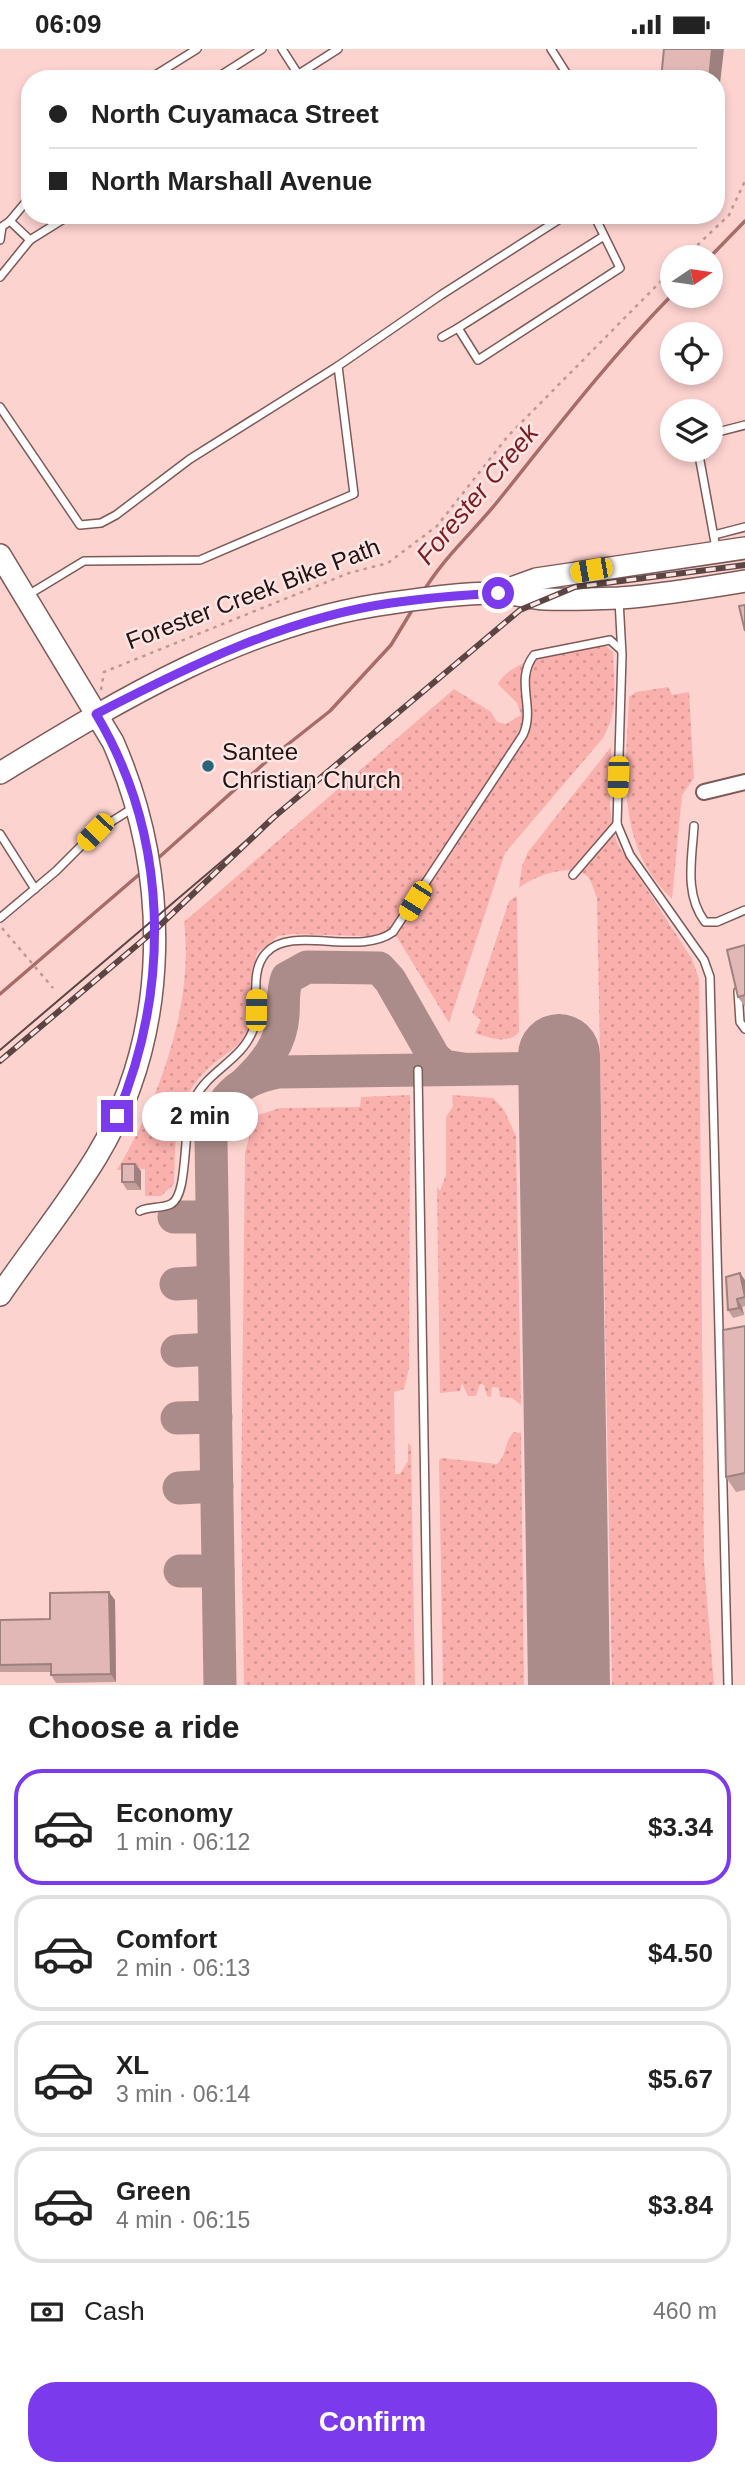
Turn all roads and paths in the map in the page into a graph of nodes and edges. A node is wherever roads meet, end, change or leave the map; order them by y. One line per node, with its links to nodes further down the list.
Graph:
1 (197, 49): 6 (lane)
2 (262, 49): 7 (lane)
3 (282, 49): 8 (lane)
4 (338, 49): 9 (lane)
5 (551, 49): 10 (lane)
6 (163, 70)
7 (229, 70)
8 (291, 70)
9 (304, 70)
10 (564, 70)
11 (745, 181): 13 (path)
12 (21, 208): 14 (lane)
13 (725, 219)
14 (10, 221): 19 (lane); 22 (lane)
15 (56, 224): 22 (lane)
16 (552, 224): 28 (lane)
17 (598, 224): 20 (lane)
18 (720, 224): 23 (path)
19 (1, 228): 21 (lane)
20 (604, 236): 26 (lane); 26 (lane)
21 (0, 240)
22 (30, 240): 24 (lane)
23 (698, 245)
24 (0, 277)
25 (660, 282): 42 (path, Forester Creek Bike Path)
26 (458, 328): 27 (lane)
27 (443, 337)
28 (338, 366): 29 (lane); 39 (lane)
29 (0, 407)
30 (745, 425): 31 (lane)
31 (723, 431)
32 (700, 462): 34 (lane)
33 (745, 527): 34 (lane)
34 (715, 544): 35 (main road); 38 (main road)
35 (745, 548)
36 (0, 555): 39 (main road)
37 (745, 581): 40 (main road)
38 (498, 593): 40 (main road); 42 (main road)
39 (25, 596): 42 (main road)
40 (619, 598): 41 (lane)
41 (622, 653): 47 (lane); 59 (lane)
42 (96, 714): 43 (main road); 46 (main road)
43 (0, 773)
44 (745, 782): 45 (street)
45 (704, 792)
46 (137, 806): 51 (lane); 60 (main road)
47 (617, 824): 50 (lane); 62 (lane)
48 (694, 826): 52 (lane)
49 (0, 834): 51 (lane)
50 (573, 875)
51 (35, 888): 53 (lane)
52 (745, 910)
53 (0, 918)
54 (0, 926): 56 (path)
55 (738, 987): 57 (lane)
56 (53, 988)
57 (745, 1028)
58 (418, 1070): 61 (lane)
59 (140, 1211)
60 (0, 1295)
61 (428, 1685)
62 (728, 1685)

